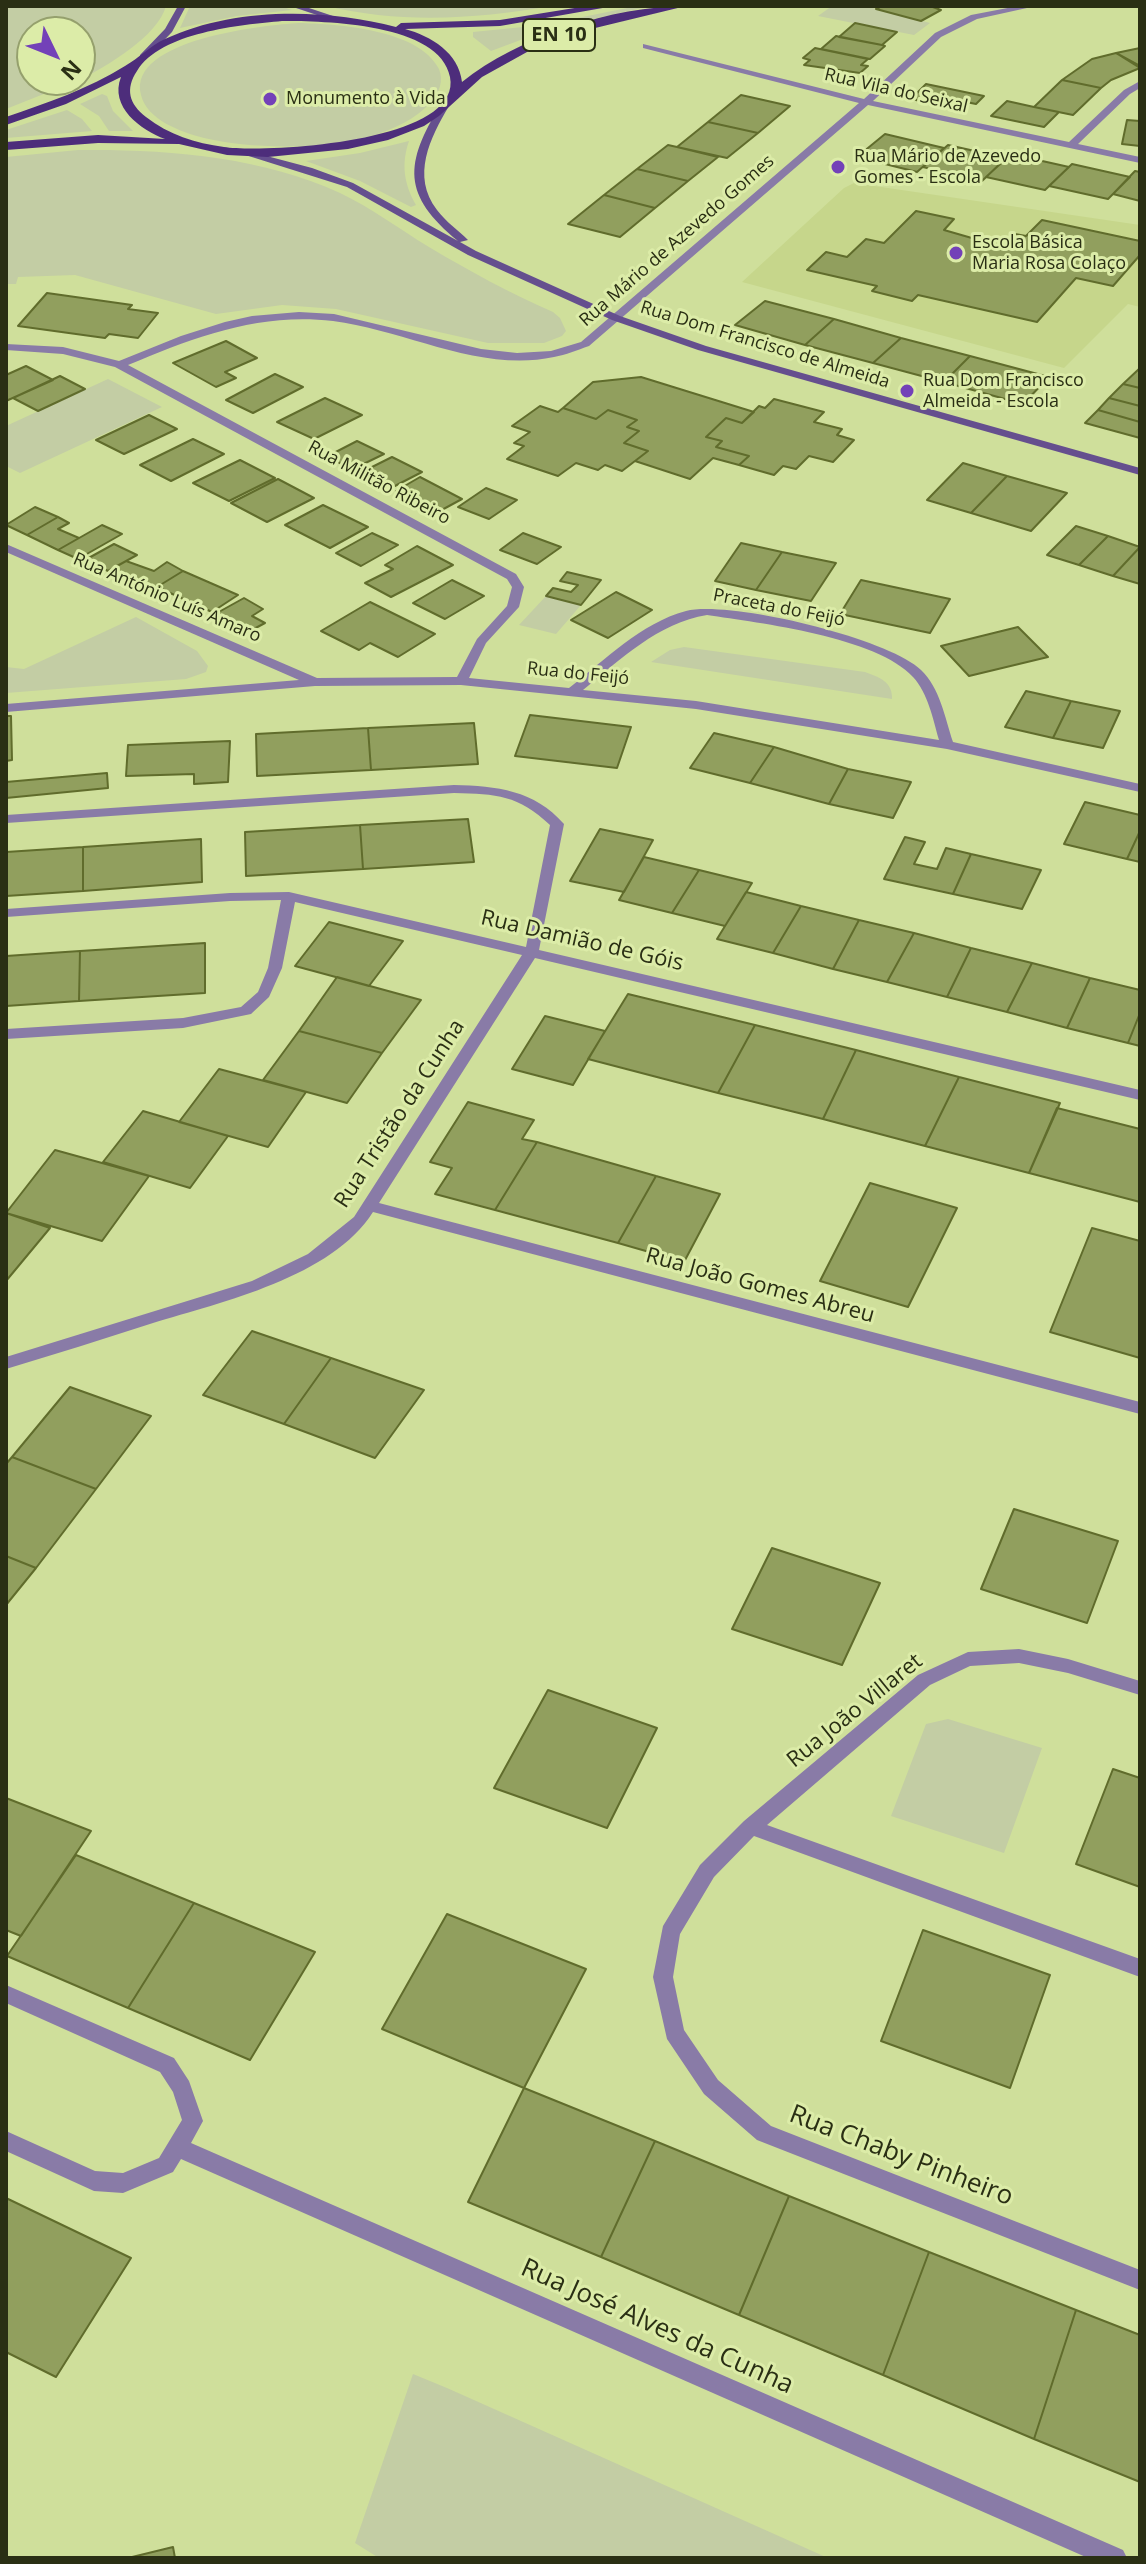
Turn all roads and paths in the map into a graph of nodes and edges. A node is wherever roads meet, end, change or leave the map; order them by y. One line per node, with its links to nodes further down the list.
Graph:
1 (182, 6): 9 (main road)
2 (294, 6): 6 (main road)
3 (608, 6): 7 (main road, EN 10)
4 (680, 6): 12 (main road, EN 10)
5 (1032, 6): 13 (street, Rua Mário de Azevedo Gomes)
6 (338, 19): 7 (main road); 9 (main road)
7 (365, 22): 12 (main road)
8 (646, 46): 13 (street, Rua Vila do Seixal)
9 (143, 57): 10 (main road)
10 (133, 67): 14 (main road); 17 (main road)
11 (1140, 84): 16 (street)
12 (448, 101): 18 (main road); 20 (main road, Rua Dom Francisco de Almeida)
13 (866, 102): 16 (street, Rua Vila do Seixal); 21 (street, Rua Mário de Azevedo Gomes)
14 (6, 121)
15 (6, 146): 17 (main road)
16 (1071, 146): 19 (street, Rua Vila do Seixal)
17 (213, 148): 18 (main road)
18 (239, 151): 20 (main road, Rua Dom Francisco de Almeida)
19 (1140, 160)
20 (522, 277): 21 (main road, Rua Dom Francisco de Almeida)
21 (616, 318): 23 (street, Rua Mário de Azevedo Gomes); 24 (main road, Rua Dom Francisco de Almeida)
22 (6, 347): 23 (street)
23 (119, 365): 26 (street, Rua Militão Ribeiro)
24 (1140, 472)
25 (6, 548): 27 (street, Rua António Luís Amaro)
26 (461, 681): 27 (street, Rua do Feijó); 28 (street, Rua do Feijó)
27 (315, 682): 29 (street, Rua do Feijó)
28 (572, 692): 30 (street, Rua do Feijó); 30 (street, Praceta do Feijó)
29 (6, 708)
30 (947, 745): 31 (street, Rua do Feijó)
31 (1140, 788)
32 (6, 819): 35 (street)
33 (289, 896): 34 (street, Rua Damião de Góis); 35 (street, Rua Damião de Góis); 36 (street)
34 (6, 913)
35 (532, 951): 37 (street, Rua Damião de Góis); 38 (street, Rua Tristão da Cunha)
36 (6, 1034)
37 (1140, 1095)
38 (370, 1206): 39 (street, Rua Tristão da Cunha); 42 (street, Rua João Gomes Abreu)
39 (23, 1358): 40 (street, Rua Tristão da Cunha); 41 (street)
40 (6, 1363)
41 (6, 1379)
42 (1140, 1408)
43 (1140, 1688): 44 (street, Rua João Villaret)
44 (751, 1827): 45 (street); 49 (street, Rua Chaby Pinheiro)
45 (1140, 1968)
46 (6, 1994): 48 (street)
47 (6, 2141): 48 (street)
48 (177, 2147): 50 (street, Rua José Alves da Cunha)
49 (1140, 2280)
50 (1115, 2558)

